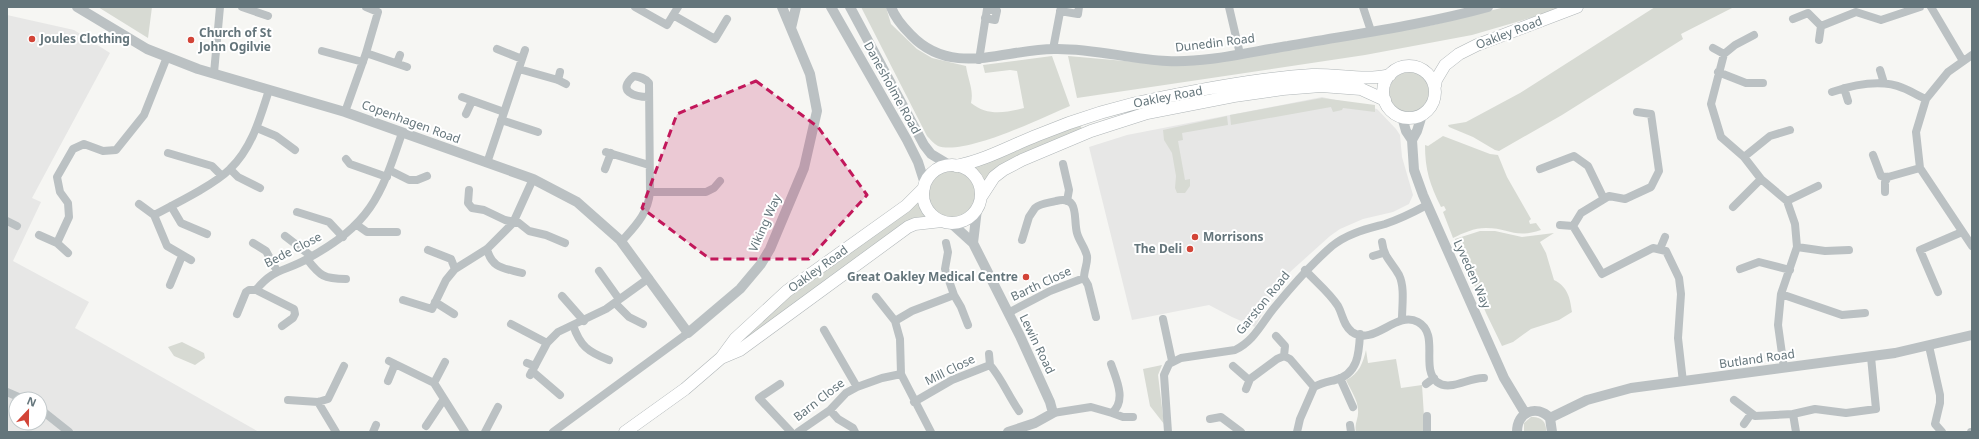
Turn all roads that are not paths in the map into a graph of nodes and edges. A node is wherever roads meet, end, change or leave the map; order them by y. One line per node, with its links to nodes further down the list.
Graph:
1 (77, 7): 41 (street, Copenhagen Road)
2 (220, 7): 52 (street)
3 (242, 7): 20 (street)
4 (366, 7): 36 (street)
5 (635, 7): 22 (street)
6 (678, 7): 22 (street)
7 (783, 7): 28 (street, Viking Way)
8 (796, 7): 28 (street)
9 (831, 7): 98 (street, Danesholme Road)
10 (850, 7): 86 (street, Danesholme Road)
11 (891, 7): 42 (street, Dunedin Road)
12 (1079, 7): 19 (street)
13 (1229, 7): 38 (street)
14 (1363, 7): 29 (street)
15 (1488, 7): 29 (street, Dunedin Road)
16 (1576, 7): 46 (main road, Oakley Road)
17 (1920, 7): 21 (street)
18 (1931, 7): 43 (street)
19 (1060, 9): 34 (street)
20 (259, 10): 23 (street)
21 (1855, 10): 27 (street)
22 (673, 15): 25 (street)
23 (268, 16)
24 (985, 18): 42 (street)
25 (727, 19)
26 (1792, 19): 27 (street)
27 (1821, 26): 31 (street)
28 (791, 29): 184 (street, Viking Way)
29 (1371, 31): 38 (street, Dunedin Road)
30 (1754, 35): 39 (street)
31 (1819, 40)
32 (1713, 48): 39 (street)
33 (497, 49): 49 (street)
34 (1053, 49): 38 (street, Dunedin Road); 42 (street, Dunedin Road)
35 (322, 51): 44 (street)
36 (366, 53): 44 (street); 45 (street)
37 (400, 54): 45 (street)
38 (1240, 54)
39 (1724, 54): 51 (street)
40 (1972, 55): 43 (street)
41 (167, 57): 52 (street, Copenhagen Road); 132 (street)
42 (979, 60)
43 (1964, 61): 64 (street)
44 (363, 62): 67 (street)
45 (397, 63): 47 (street)
46 (1445, 65): 48 (main road); 57 (main road, Oakley Road)
47 (407, 66)
48 (1418, 68): 53 (main road); 57 (main road)
49 (519, 69): 56 (street); 71 (street)
50 (1880, 70): 55 (street)
51 (1718, 72): 54 (street); 80 (street)
52 (214, 73): 59 (street, Copenhagen Road)
53 (1390, 75): 63 (main road); 86 (main road, Oakley Road)
54 (1763, 83)
55 (1884, 83): 58 (street); 64 (street)
56 (566, 84)
57 (1435, 86): 70 (main road)
58 (1844, 88): 60 (street); 66 (street)
59 (269, 90): 67 (street, Copenhagen Road); 73 (street)
60 (1832, 92)
61 (462, 97): 65 (street)
62 (648, 97): 84 (street)
63 (1385, 100): 72 (main road); 104 (main road, Oakley Road)
64 (1926, 100): 87 (street)
65 (472, 101): 69 (street); 71 (street)
66 (1848, 101)
67 (345, 112): 76 (street, Copenhagen Road)
68 (1637, 112): 105 (street)
69 (466, 114)
70 (1422, 115): 72 (main road); 77 (street, Lyveden Way)
71 (502, 116): 75 (street); 83 (street)
72 (1402, 117): 77 (street, Lyveden Way)
73 (257, 128): 78 (street); 88 (street)
74 (1790, 130): 80 (street)
75 (538, 132)
76 (402, 133): 83 (street, Copenhagen Road); 91 (street, Bede Close)
77 (1412, 140): 109 (street, Lyveden Way)
78 (295, 150)
79 (168, 153): 92 (street)
80 (1744, 156): 96 (street)
81 (1873, 156): 94 (street)
82 (346, 158): 91 (street)
83 (487, 163): 95 (street, Copenhagen Road)
84 (649, 164): 89 (street); 102 (street)
85 (1064, 164): 106 (street)
86 (954, 166): 98 (main road); 104 (main road)
87 (1920, 168): 94 (street); 123 (street)
88 (230, 169): 92 (street); 100 (street)
89 (605, 169)
90 (1540, 169): 105 (street)
91 (388, 174): 93 (street); 118 (street, Bede Close)
92 (221, 176): 110 (street)
93 (427, 176)
94 (1888, 177): 103 (street)
95 (533, 178): 116 (street); 130 (street, Copenhagen Road)
96 (1761, 179): 107 (street); 111 (street)
97 (720, 181): 102 (street)
98 (924, 186): 117 (main road); 193 (main road, Oakley Road)
99 (1818, 186): 107 (street)
100 (260, 188)
101 (469, 190): 116 (street)
102 (650, 192): 130 (street)
103 (1885, 192)
104 (981, 197): 112 (main road)
105 (1604, 199): 121 (street)
106 (1067, 201): 129 (street); 157 (street, Barth Close)
107 (1787, 201): 138 (street)
108 (139, 204): 114 (street)
109 (1428, 205): 151 (street, Garston Road); 227 (street, Lyveden Way)
110 (171, 206): 114 (street); 124 (street)
111 (1733, 207)
112 (977, 209): 117 (main road); 136 (street)
113 (297, 212): 127 (street)
114 (154, 215): 145 (street)
115 (7, 221): 120 (street)
116 (514, 222): 134 (street); 139 (street)
117 (946, 222): 136 (street, Lewin Road); 193 (main road, Oakley Road)
118 (357, 225): 122 (street); 127 (street, Bede Close)
119 (1560, 225): 121 (street)
120 (17, 226)
121 (1573, 226): 140 (street)
122 (397, 232)
123 (1962, 232): 137 (street); 161 (street)
124 (207, 234)
125 (39, 235): 132 (street)
126 (285, 236): 147 (street)
127 (343, 237): 147 (street, Bede Close)
128 (1665, 238): 140 (street)
129 (1022, 240)
130 (621, 242): 156 (street, Copenhagen Road)
131 (1382, 242): 144 (street)
132 (57, 243): 143 (street)
133 (253, 243): 153 (street)
134 (565, 243)
135 (946, 243): 163 (street)
136 (973, 243): 169 (street, Lewin Road)
137 (1972, 246)
138 (1797, 247): 142 (street); 152 (street)
139 (487, 249): 149 (street); 155 (street)
140 (1660, 249): 208 (street)
141 (428, 250): 149 (street)
142 (1850, 250)
143 (68, 253)
144 (1383, 253): 146 (street); 175 (street)
145 (182, 256): 148 (street); 159 (street)
146 (1373, 256)
147 (309, 257): 153 (street, Bede Close); 158 (street)
148 (191, 260)
149 (455, 268): 168 (street)
150 (1740, 269): 152 (street)
151 (1305, 270): 185 (street); 195 (street, Garston Road)
152 (1790, 270): 162 (street)
153 (277, 271): 160 (street, Bede Close)
154 (599, 272): 167 (street)
155 (522, 273)
156 (649, 278): 167 (street); 184 (street, Copenhagen Road)
157 (1084, 278): 169 (street, Barth Close); 173 (street, Barth Close)
158 (346, 279)
159 (170, 285)
160 (256, 290): 171 (street, Bede Close); 182 (street)
161 (1938, 292)
162 (1781, 294): 170 (street); 201 (street)
163 (954, 295): 177 (street); 181 (street)
164 (562, 296): 176 (street)
165 (876, 297): 177 (street)
166 (402, 300): 168 (street)
167 (617, 301): 176 (street); 179 (street)
168 (434, 306): 172 (street)
169 (1008, 313): 225 (street, Lewin Road)
170 (1865, 313)
171 (237, 314)
172 (454, 314)
173 (1096, 317)
174 (1163, 319): 195 (street)
175 (1402, 319): 185 (street); 204 (street)
176 (584, 321): 180 (street)
177 (895, 321): 202 (street)
178 (511, 324): 188 (street)
179 (643, 324)
180 (573, 325): 188 (street); 194 (street)
181 (968, 325)
182 (282, 326)
183 (824, 330): 212 (street)
184 (688, 332): 241 (street, Viking Way)
185 (1360, 334): 203 (street)
186 (1276, 336): 191 (street)
187 (1972, 336): 189 (street, Butland Road)
188 (547, 343): 215 (street)
189 (1929, 346): 192 (street, Butland Road); 255 (street)
190 (989, 354): 198 (street)
191 (1284, 356): 206 (street); 213 (street)
192 (1871, 357): 201 (street, Butland Road); 229 (street)
193 (721, 358): 242 (main road, Oakley Road)
194 (609, 360)
195 (1172, 361): 248 (street)
196 (445, 362): 209 (street)
197 (1110, 364): 226 (street)
198 (990, 365): 220 (street, Mill Close); 224 (street, Mill Close)
199 (344, 366): 219 (street)
200 (1233, 366): 206 (street)
201 (1784, 368): 208 (street, Butland Road)
202 (901, 374): 212 (street, Barn Close); 220 (street)
203 (1340, 378): 213 (street); 222 (street)
204 (1434, 378): 205 (street); 211 (street)
205 (1484, 378)
206 (1249, 380): 214 (street)
207 (388, 381): 209 (street)
208 (1683, 382): 233 (street, Butland Road)
209 (434, 383): 216 (street)
210 (780, 384): 243 (street)
211 (1426, 384)
212 (856, 386): 223 (street, Barn Close)
213 (1314, 387): 250 (street)
214 (1246, 390)
215 (560, 395)
216 (444, 399): 236 (street); 239 (street)
217 (288, 400): 219 (street)
218 (1734, 400): 228 (street)
219 (318, 402): 238 (street)
220 (914, 402): 246 (street)
221 (498, 407): 240 (street)
222 (1353, 407)
223 (830, 410): 244 (street, Barn Close); 245 (street)
224 (1019, 411)
225 (1053, 413): 226 (street); 247 (street)
226 (1112, 413): 231 (street)
227 (1525, 413): 233 (street); 252 (street)
228 (1751, 414): 229 (street); 235 (street)
229 (1793, 414): 254 (street)
230 (48, 415): 237 (street)
231 (1133, 416)
232 (1426, 416): 251 (street)
233 (1550, 418): 253 (street)
234 (1210, 419): 249 (street)
235 (1744, 424)
236 (426, 426)
237 (69, 432)
238 (336, 432)
239 (465, 432)
240 (485, 432)
241 (553, 432)
242 (625, 432)
243 (791, 432)
244 (798, 432)
245 (855, 432)
246 (931, 432)
247 (1008, 432)
248 (1168, 432)
249 (1241, 432)
250 (1297, 432)
251 (1427, 432)
252 (1517, 432)
253 (1552, 432)
254 (1796, 432)
255 (1942, 432)

